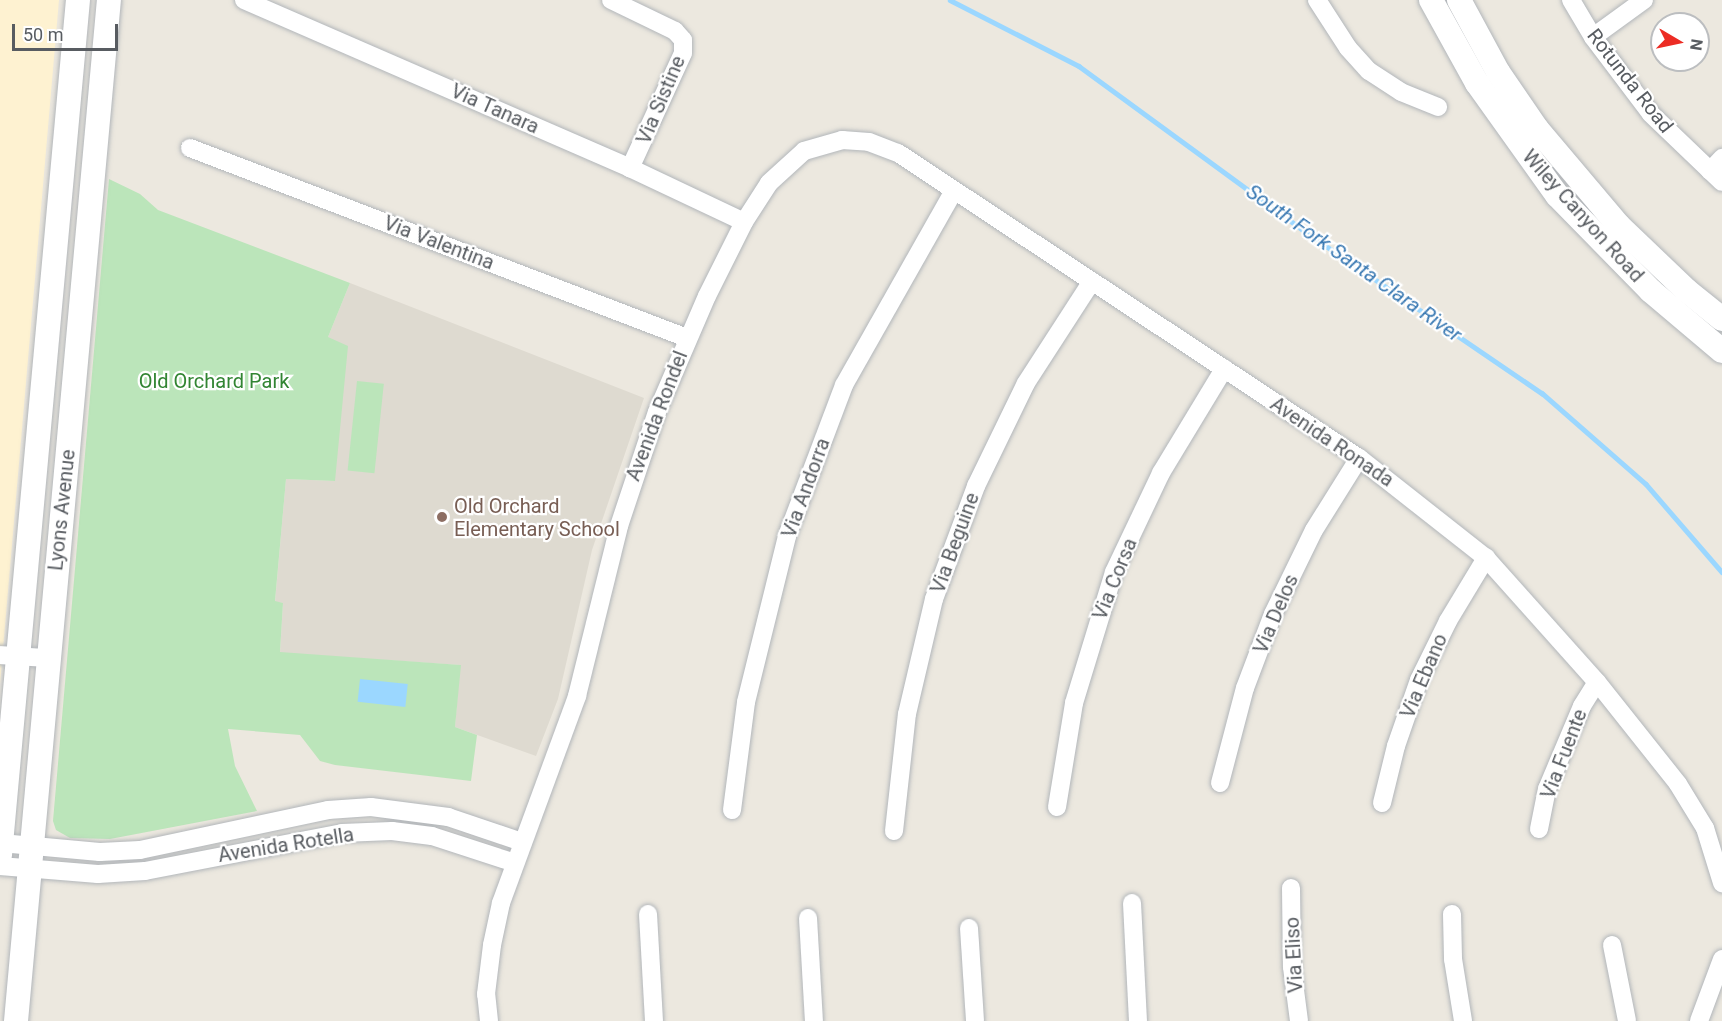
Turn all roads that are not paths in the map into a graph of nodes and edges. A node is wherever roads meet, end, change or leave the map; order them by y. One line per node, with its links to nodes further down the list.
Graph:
1 (78, 0): 25 (main road, Lyons Avenue)
2 (109, 0): 26 (main road, Lyons Avenue)
3 (244, 0): 14 (street, Via Tanara)
4 (612, 0): 14 (street, Via Sistine)
5 (1317, 0): 11 (street)
6 (1431, 0): 21 (main road, Wiley Canyon Road)
7 (1459, 0): 19 (main road, Wiley Canyon Road)
8 (1571, 0): 10 (street, Rotunda Road)
9 (1644, 0): 10 (street)
10 (1593, 37): 15 (street, Rotunda Road)
11 (1438, 107)
12 (822, 144): 16 (street, Avenida Ronada); 17 (street, Avenida Rondel)
13 (190, 148): 20 (street, Via Valentina)
14 (630, 168): 17 (street, Via Tanara)
15 (1718, 170)
16 (953, 192): 18 (street, Avenida Ronada); 31 (street, Via Andorra)
17 (744, 222): 20 (street, Avenida Rondel)
18 (1092, 281): 22 (street, Avenida Ronada); 33 (street, Via Beguine)
19 (1722, 319)
20 (687, 338): 34 (street, Avenida Rondel)
21 (1722, 351)
22 (1224, 369): 23 (street, Avenida Ronada); 30 (street, Via Corsa)
23 (1359, 458): 24 (street, Avenida Ronada); 28 (street, Via Delos)
24 (1486, 558): 27 (street, Avenida Ronada); 29 (street, Via Ebano)
25 (9, 656): 26 (street); 35 (main road, Lyons Avenue)
26 (47, 658): 36 (main road, Lyons Avenue)
27 (1597, 682): 32 (street, Via Fuente); 38 (street, Avenida Ronada)
28 (1220, 783)
29 (1382, 803)
30 (1057, 807)
31 (732, 810)
32 (1539, 830)
33 (894, 831)
34 (522, 842): 36 (street, Avenida Rotella); 37 (street, Avenida Rondel)
35 (0, 855): 36 (street, Avenida Rotella)
36 (30, 857): 37 (street, Avenida Rotella); 47 (main road, Lyons Avenue)
37 (515, 863): 48 (street)
38 (1722, 883)
39 (1291, 888): 53 (street, Via Eliso)
40 (1132, 903): 52 (street)
41 (648, 914): 49 (street)
42 (1452, 914): 54 (street)
43 (808, 918): 50 (street)
44 (969, 928): 51 (street)
45 (1612, 945): 55 (street)
46 (1722, 959): 56 (street)
47 (16, 1021)
48 (489, 1021)
49 (654, 1021)
50 (814, 1021)
51 (975, 1021)
52 (1138, 1021)
53 (1299, 1021)
54 (1463, 1021)
55 (1627, 1021)
56 (1699, 1021)

